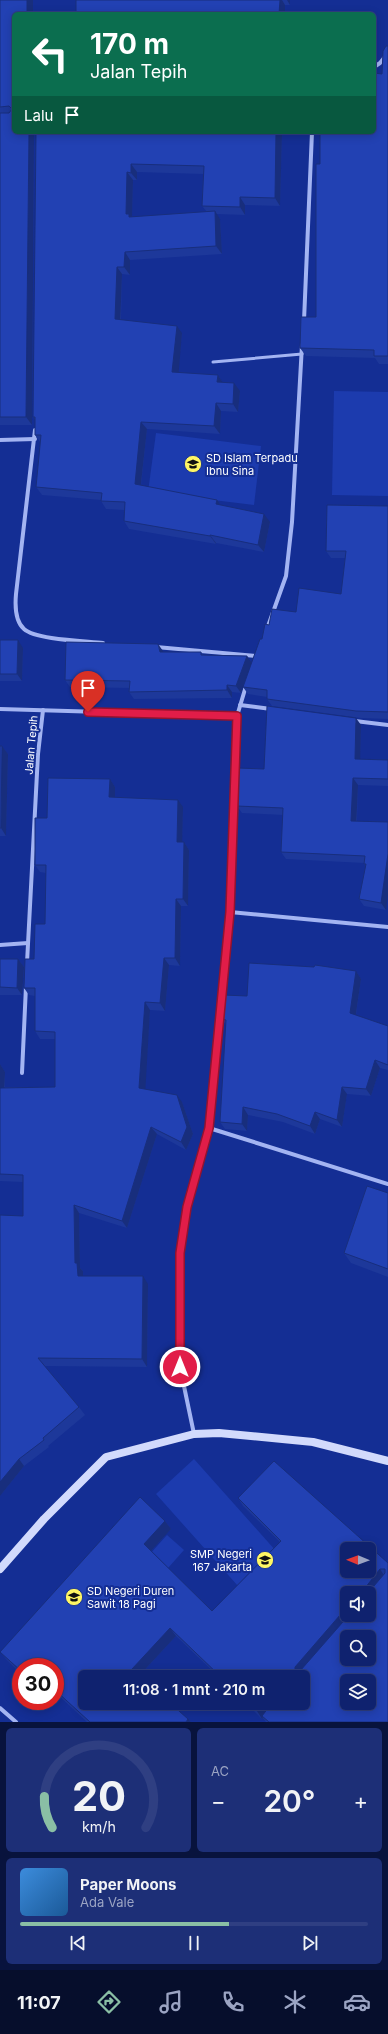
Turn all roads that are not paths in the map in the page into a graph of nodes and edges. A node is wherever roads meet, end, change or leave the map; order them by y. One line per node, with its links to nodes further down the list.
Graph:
1 (388, 53): 2 (street)
2 (376, 66)
3 (312, 134): 4 (street)
4 (304, 324)
5 (303, 339): 6 (street)
6 (302, 354): 7 (lane); 11 (street)
7 (213, 362)
8 (35, 423): 9 (street)
9 (35, 439): 10 (street); 12 (street)
10 (0, 440)
11 (265, 634)
12 (108, 644)
13 (153, 647): 15 (street)
14 (260, 649): 15 (street)
15 (257, 656): 16 (street)
16 (254, 663)
17 (247, 684): 18 (street)
18 (240, 705): 21 (street); 22 (street)
19 (0, 709): 20 (street)
20 (43, 710): 22 (street, Jalan Tepih); 27 (street, Jalan Tepih)
21 (279, 710)
22 (237, 716): 25 (street)
23 (349, 720): 24 (street)
24 (388, 726)
25 (230, 912): 26 (street); 32 (street)
26 (388, 927)
27 (28, 943): 28 (street); 29 (street, Jalan Tepih)
28 (0, 945)
29 (27, 967)
30 (26, 983): 31 (street)
31 (22, 1073)
32 (209, 1128): 33 (street); 34 (street)
33 (388, 1184)
34 (194, 1434): 35 (street); 36 (street)
35 (388, 1461)
36 (0, 1569)
37 (0, 1708): 38 (street)
38 (16, 1722)

